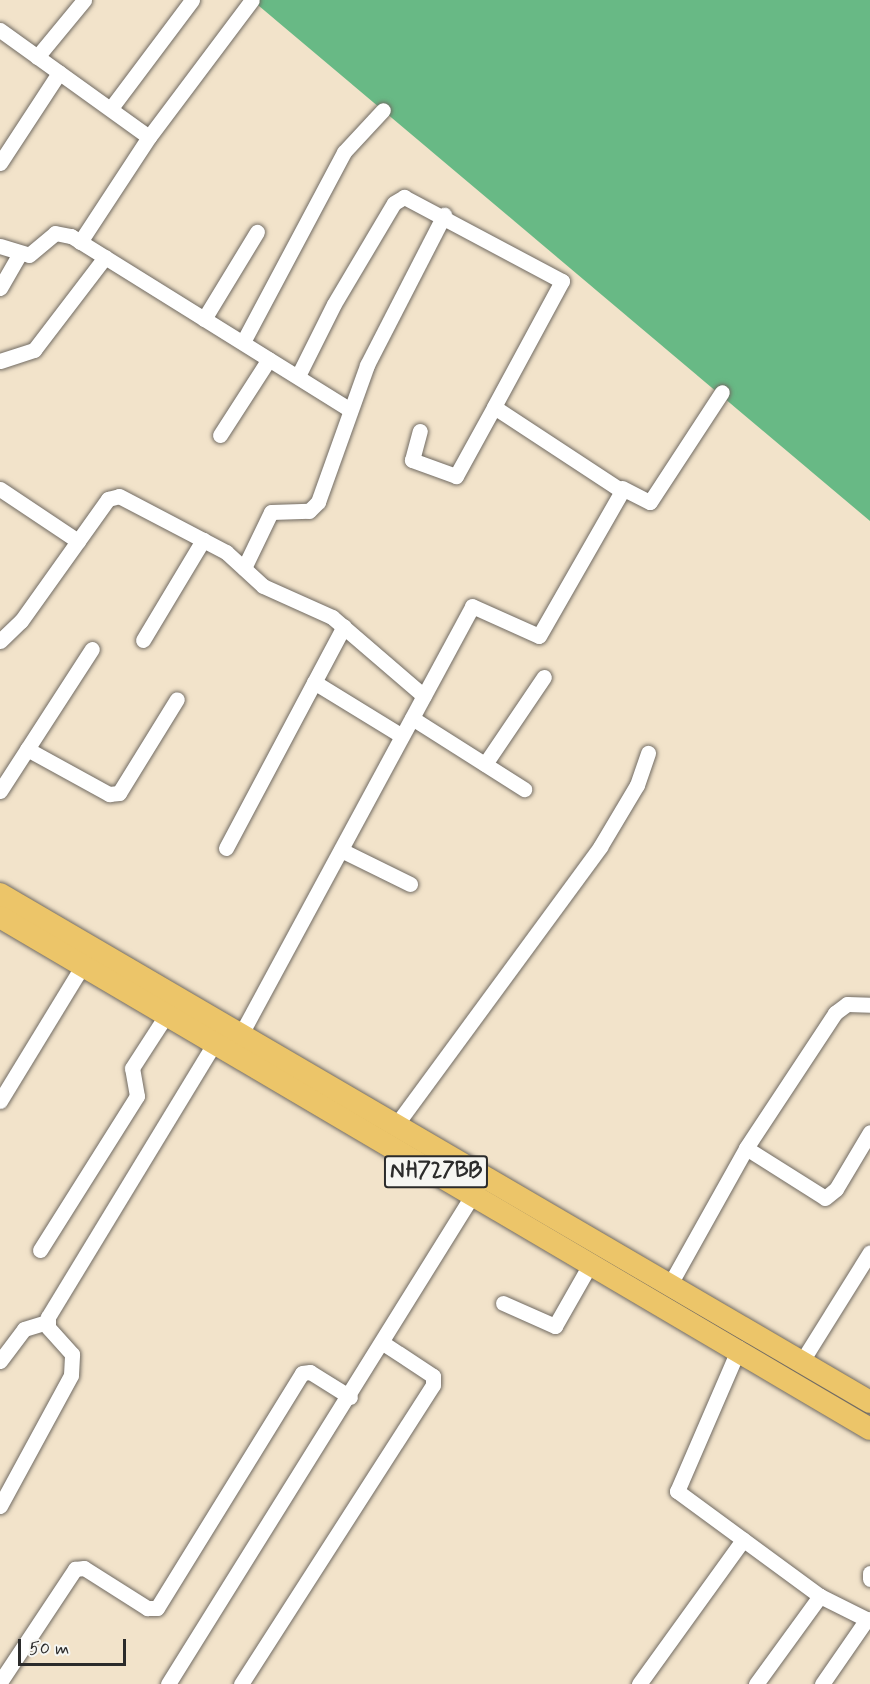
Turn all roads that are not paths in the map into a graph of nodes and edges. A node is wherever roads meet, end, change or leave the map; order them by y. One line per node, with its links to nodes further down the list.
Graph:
1 (84, 0): 5 (street)
2 (192, 0): 7 (street)
3 (252, 0): 9 (street)
4 (0, 30): 5 (street)
5 (37, 57): 6 (street)
6 (59, 73): 7 (street); 10 (street)
7 (111, 108): 9 (street)
8 (383, 110): 19 (street)
9 (149, 137): 13 (street)
10 (0, 163)
11 (444, 215): 22 (street); 24 (street); 25 (street)
12 (257, 232): 18 (street)
13 (80, 242): 15 (street); 16 (street)
14 (0, 246): 15 (street)
15 (19, 255): 17 (street)
16 (105, 257): 18 (street); 21 (street)
17 (0, 288)
18 (204, 319): 19 (street)
19 (243, 342): 20 (street)
20 (270, 359): 22 (street); 27 (street)
21 (0, 361)
22 (298, 376): 25 (street)
23 (722, 392): 28 (street)
24 (494, 407): 26 (street); 28 (street)
25 (349, 409): 32 (street)
26 (420, 430)
27 (220, 435)
28 (622, 488): 39 (street)
29 (0, 489): 31 (street)
30 (204, 540): 31 (street); 32 (street); 34 (street)
31 (78, 541): 35 (street)
32 (244, 568): 33 (street)
33 (344, 626): 38 (street); 39 (street)
34 (143, 640)
35 (0, 641)
36 (92, 649): 43 (street)
37 (544, 677): 45 (street)
38 (314, 682): 42 (street); 48 (street)
39 (424, 696): 41 (street)
40 (177, 699): 43 (street)
41 (412, 718): 42 (street); 45 (street)
42 (402, 736): 49 (street)
43 (27, 749): 47 (street)
44 (648, 753): 59 (street)
45 (485, 764): 46 (street)
46 (524, 789)
47 (0, 791)
48 (226, 848)
49 (341, 850): 50 (street); 56 (street)
50 (410, 884)
51 (0, 894): 56 (highway, NH727BB)
52 (0, 917): 53 (highway, NH727BB)
53 (83, 965): 55 (highway, NH727BB); 58 (street)
54 (870, 1005): 61 (street)
55 (167, 1014): 57 (highway, NH727BB); 63 (street)
56 (241, 1034): 59 (highway, NH727BB)
57 (215, 1042): 62 (highway, NH727BB); 68 (street)
58 (0, 1101)
59 (396, 1125): 62 (highway, NH727BB)
60 (870, 1132): 61 (street)
61 (746, 1148): 66 (street)
62 (479, 1185): 65 (highway, NH727BB); 66 (highway, NH727BB); 69 (street)
63 (40, 1250)
64 (870, 1252): 72 (street)
65 (591, 1263): 67 (street); 70 (highway, NH727BB)
66 (669, 1286): 72 (highway, NH727BB)
67 (503, 1303)
68 (47, 1322): 71 (street); 76 (street)
69 (383, 1343): 73 (street); 87 (street)
70 (739, 1348): 75 (highway, NH727BB); 77 (street)
71 (0, 1360)
72 (802, 1361): 74 (highway, NH727BB)
73 (350, 1397): 83 (street); 86 (street)
74 (870, 1402)
75 (870, 1429)
76 (0, 1506)
77 (743, 1540): 80 (street); 85 (street)
78 (870, 1573): 79 (street)
79 (870, 1579)
80 (820, 1596): 81 (street); 88 (street)
81 (868, 1620): 89 (street)
82 (0, 1652): 83 (street)
83 (14, 1661): 84 (street)
84 (0, 1682)
85 (645, 1682)
86 (168, 1684)
87 (241, 1684)
88 (756, 1684)
89 (822, 1684)

